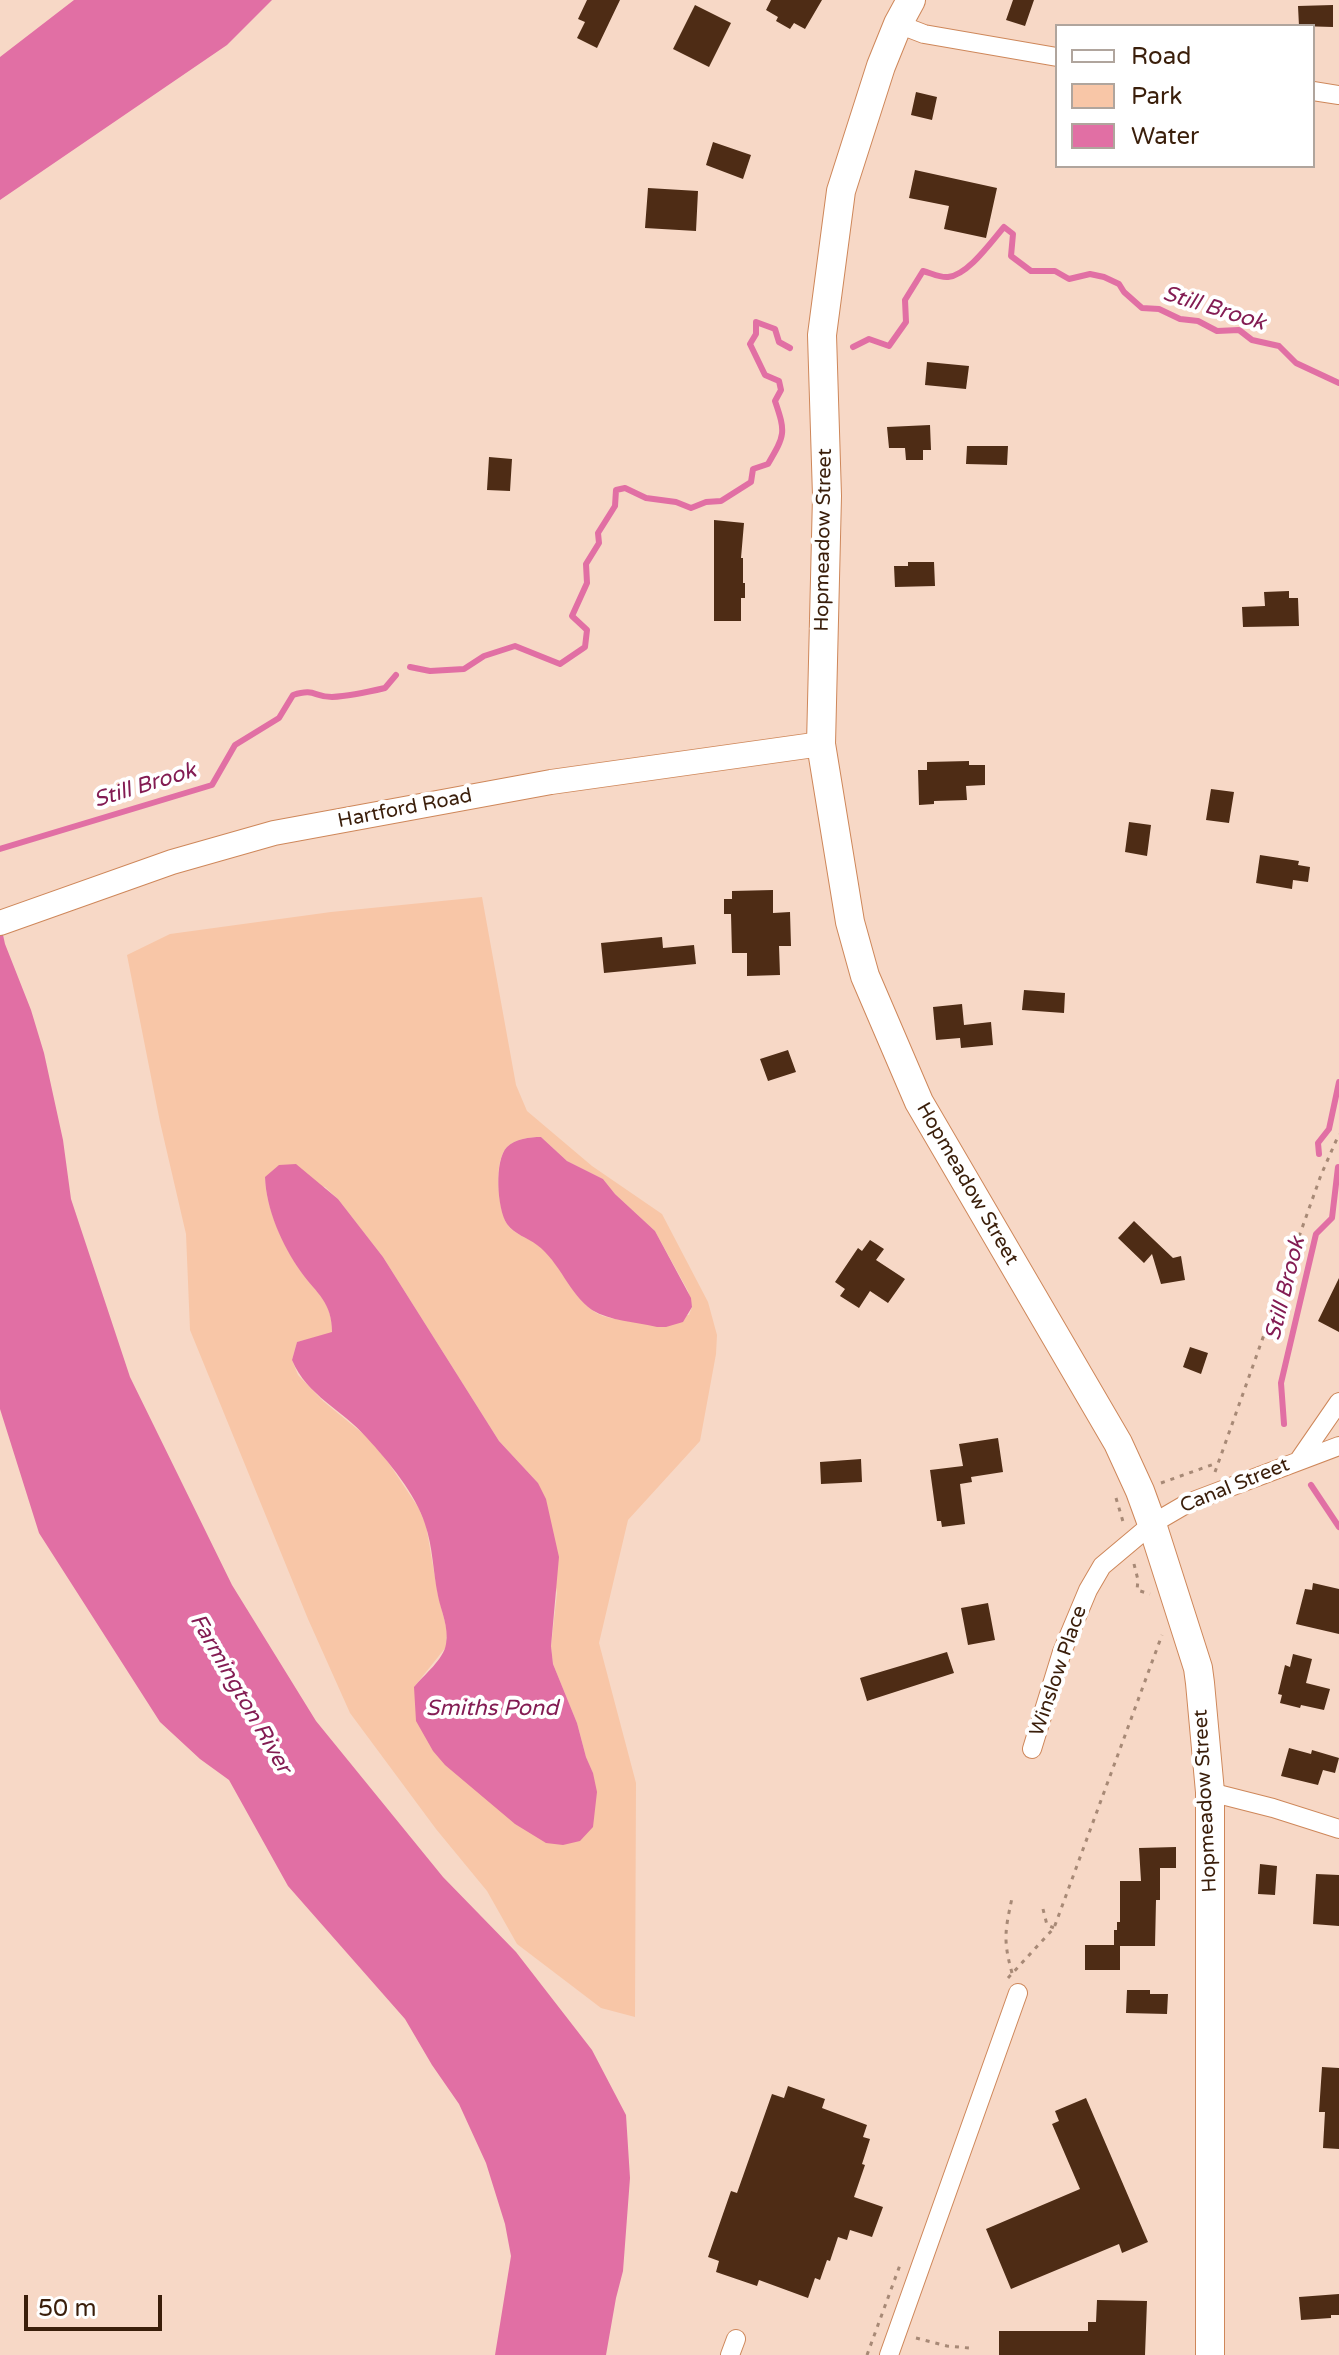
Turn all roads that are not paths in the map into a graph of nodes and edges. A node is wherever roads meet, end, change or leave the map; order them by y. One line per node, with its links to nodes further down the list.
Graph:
1 (904, 12): 2 (street); 5 (highway, Hopmeadow Street)
2 (1055, 57)
3 (1315, 91): 4 (street)
4 (1339, 95)
5 (821, 744): 6 (main road, Hartford Road); 10 (highway, Hopmeadow Street)
6 (0, 923)
7 (1339, 1402): 9 (street, Canal Street)
8 (1339, 1446): 9 (street)
9 (1299, 1460): 10 (street, Canal Street)
10 (1152, 1524): 11 (street, Winslow Place); 12 (highway, Hopmeadow Street)
11 (1032, 1749)
12 (1210, 1792): 13 (street); 16 (highway, Hopmeadow Street)
13 (1339, 1829)
14 (1018, 1993): 15 (street)
15 (889, 2355)
16 (1210, 2355)

